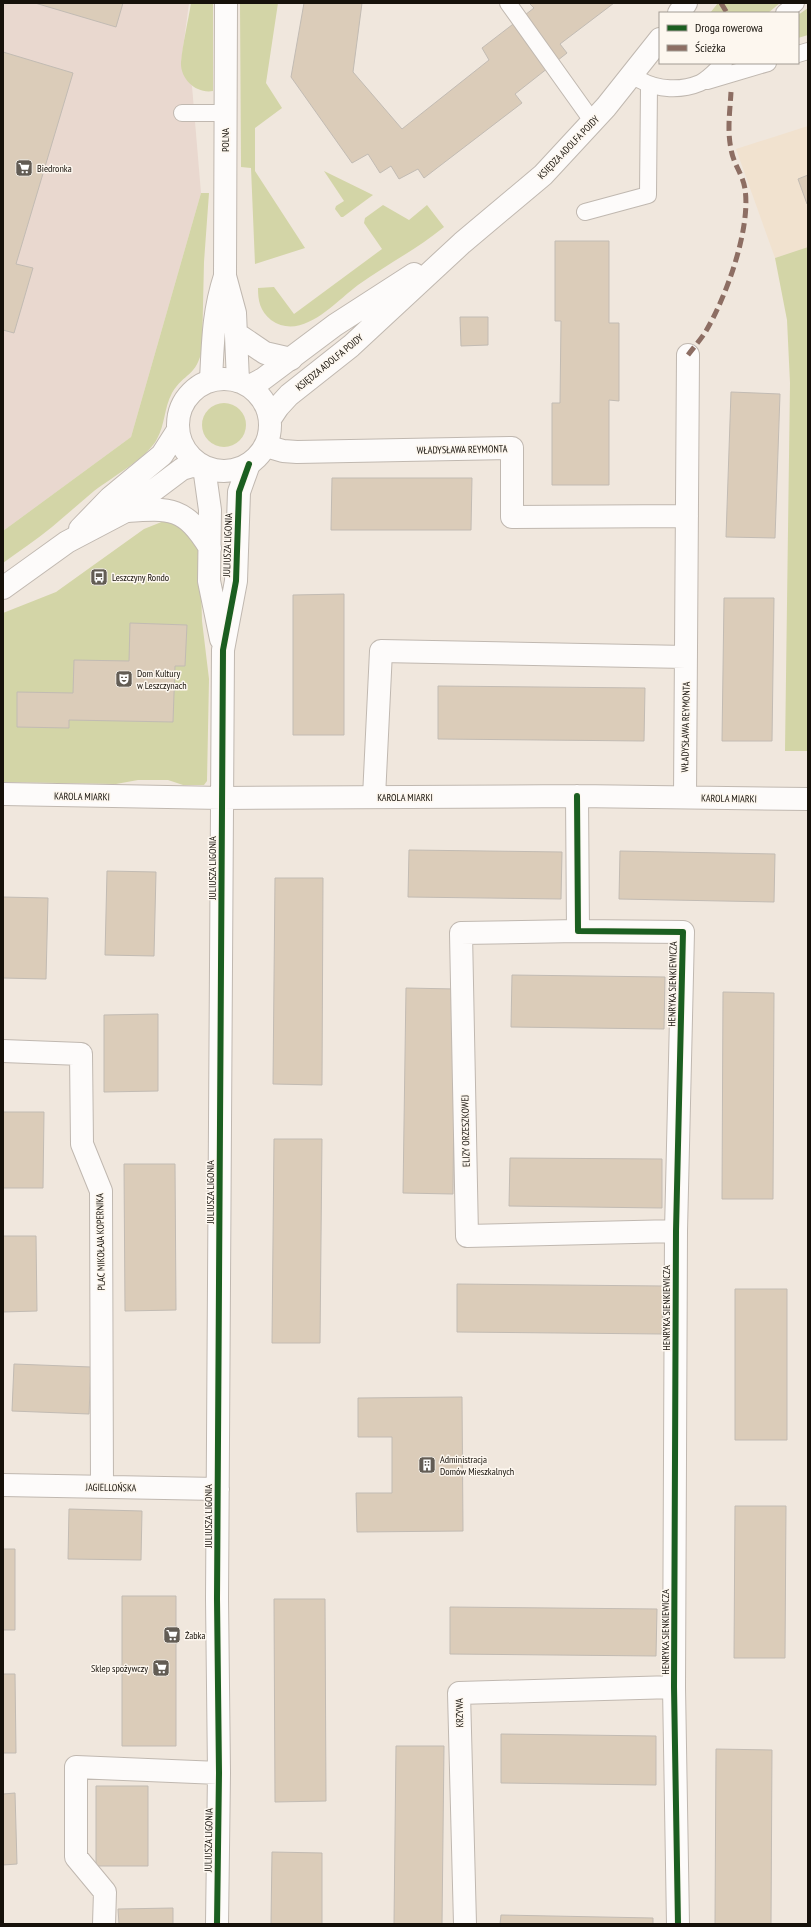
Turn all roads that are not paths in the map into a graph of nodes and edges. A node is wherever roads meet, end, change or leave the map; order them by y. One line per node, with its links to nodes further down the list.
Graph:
1 (226, 3): 13 (street, POLNA)
2 (508, 3): 14 (lane)
3 (686, 3): 5 (street)
4 (796, 3): 6 (lane)
5 (680, 12)
6 (785, 12)
7 (659, 40): 10 (street, KSIĘDZA ADOLFA POJDY)
8 (723, 64): 11 (lane)
9 (765, 64): 11 (lane)
10 (641, 80): 11 (lane); 14 (street, KSIĘDZA ADOLFA POJDY); 15 (lane)
11 (701, 83)
12 (182, 113): 13 (lane)
13 (226, 113): 17 (street, POLNA)
14 (593, 122): 16 (street, KSIĘDZA ADOLFA POJDY)
15 (585, 212)
16 (462, 243): 20 (street, KSIĘDZA ADOLFA POJDY); 23 (street, KSIĘDZA ADOLFA POJDY)
17 (225, 276): 18 (street, POLNA); 21 (street, POLNA)
18 (237, 334): 20 (street); 22 (street, POLNA)
19 (688, 356): 29 (street, WŁADYSŁAWA REYMONTA)
20 (291, 359): 22 (street, KSIĘDZA ADOLFA POJDY)
21 (211, 380): 22 (street); 24 (street)
22 (244, 383): 23 (street)
23 (270, 420): 25 (street)
24 (178, 430): 27 (street); 30 (street)
25 (266, 446): 26 (street); 29 (street, WŁADYSŁAWA REYMONTA)
26 (249, 464): 27 (street); 33 (street, JULIUSZA LIGONIA)
27 (204, 466): 28 (street); 31 (street, JULIUSZA LIGONIA)
28 (126, 511): 30 (street); 31 (street)
29 (687, 516): 34 (street, WŁADYSŁAWA REYMONTA)
30 (67, 542): 32 (street)
31 (210, 548): 33 (street, JULIUSZA LIGONIA)
32 (3, 588)
33 (223, 650): 37 (street, JULIUSZA LIGONIA)
34 (686, 657): 38 (street); 39 (street, WŁADYSŁAWA REYMONTA)
35 (3, 794): 37 (street, KAROLA MIARKI)
36 (577, 796): 38 (street, KAROLA MIARKI); 39 (street, KAROLA MIARKI); 41 (street)
37 (222, 798): 38 (street, KAROLA MIARKI); 46 (street, JULIUSZA LIGONIA)
38 (374, 798)
39 (685, 798): 40 (street, KAROLA MIARKI)
40 (808, 799)
41 (578, 930): 43 (street, HENRYKA SIENKIEWICZA); 43 (street, ELIZY ORZESZKOWEJ)
42 (3, 1051): 45 (street, PLAC MIKOŁAJA KOPERNIKA)
43 (676, 1231): 47 (street, HENRYKA SIENKIEWICZA)
44 (3, 1485): 45 (street, JAGIELLOŃSKA)
45 (102, 1487): 46 (street, JAGIELLOŃSKA)
46 (218, 1489): 48 (street, JULIUSZA LIGONIA)
47 (674, 1687): 51 (street, KRZYWA); 52 (street, HENRYKA SIENKIEWICZA)
48 (219, 1773): 49 (street); 50 (street, JULIUSZA LIGONIA)
49 (104, 1924)
50 (217, 1924)
51 (465, 1924)
52 (678, 1924)

